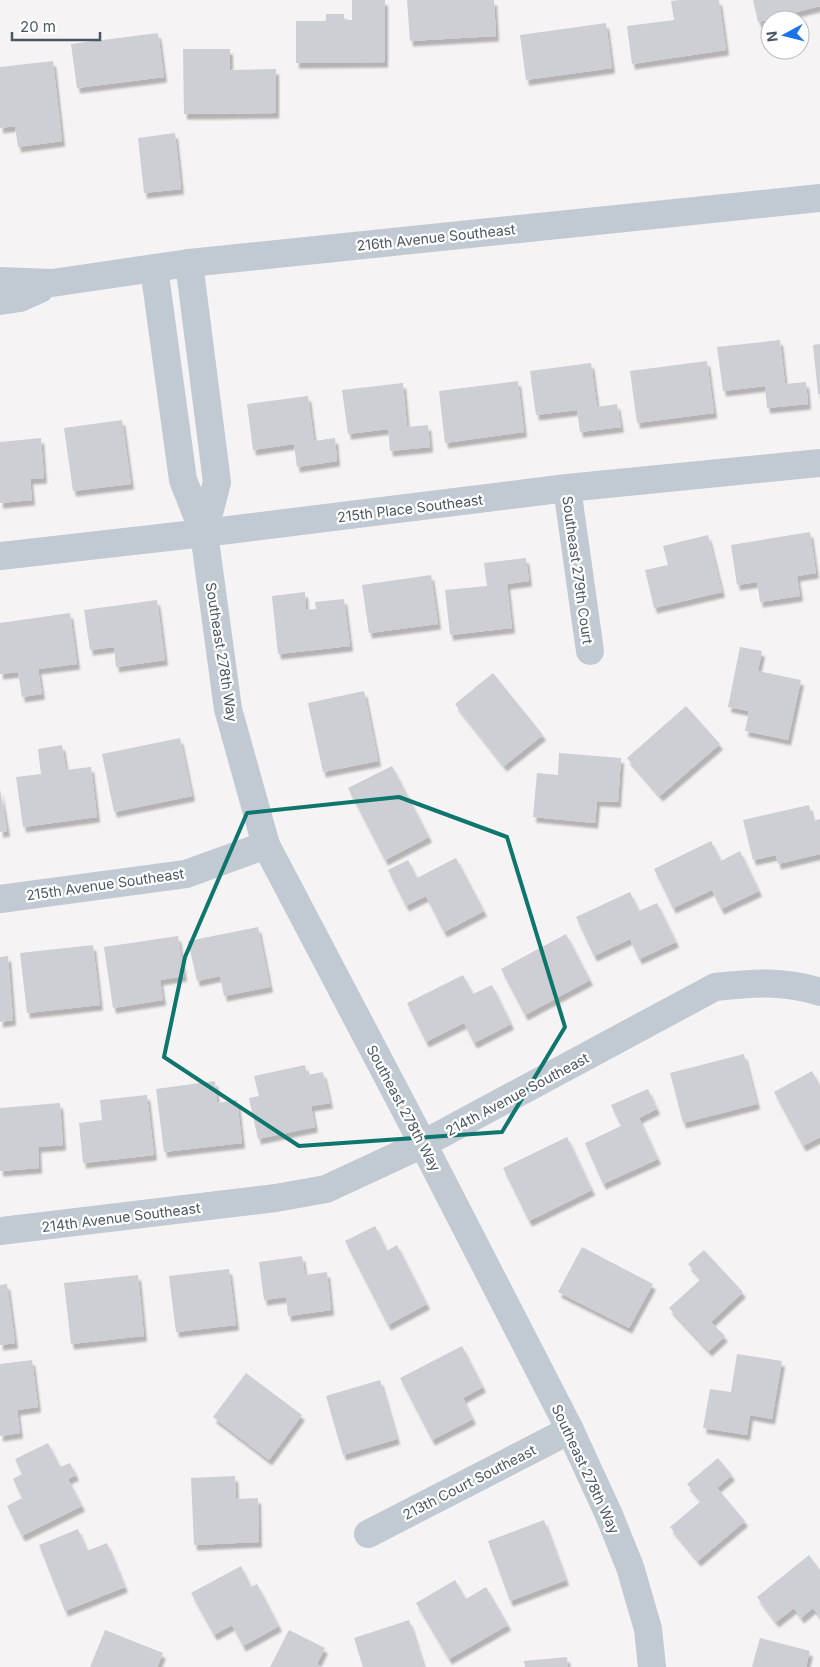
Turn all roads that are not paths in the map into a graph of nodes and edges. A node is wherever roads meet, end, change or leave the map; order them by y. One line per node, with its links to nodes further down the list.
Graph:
1 (820, 198): 2 (street, 216th Avenue Southeast)
2 (189, 263): 3 (street, 216th Avenue Southeast); 9 (street, Southeast 278th Way)
3 (154, 268): 5 (street, 216th Avenue Southeast); 9 (street, Southeast 278th Way)
4 (0, 281): 5 (street, 216th Avenue Southeast)
5 (52, 283): 6 (street, 216th Avenue Southeast)
6 (0, 301)
7 (820, 463): 8 (street, 215th Place Southeast)
8 (567, 488): 9 (street, 215th Place Southeast); 11 (street, Southeast 279th Court)
9 (204, 533): 10 (street, 215th Place Southeast); 12 (street, Southeast 278th Way)
10 (0, 556)
11 (590, 651)
12 (266, 845): 13 (street, 215th Avenue Southeast); 15 (street, Southeast 278th Way)
13 (0, 899)
14 (820, 992): 15 (street, 214th Avenue Southeast)
15 (423, 1144): 16 (street, 214th Avenue Southeast); 17 (street, Southeast 278th Way)
16 (0, 1231)
17 (570, 1430): 18 (street, 213th Court Southeast); 19 (street, Southeast 278th Way)
18 (368, 1534)
19 (652, 1667)

